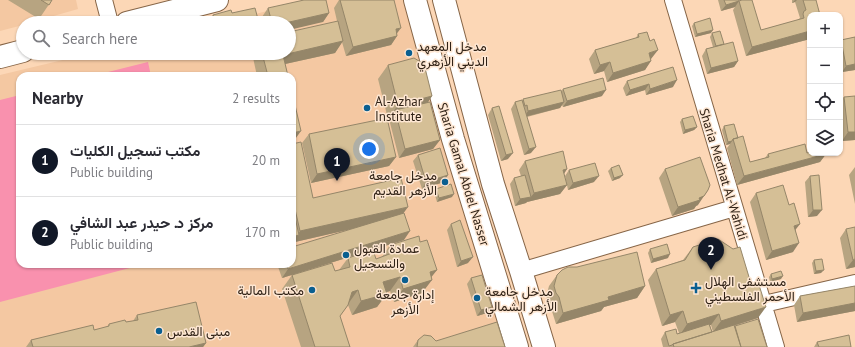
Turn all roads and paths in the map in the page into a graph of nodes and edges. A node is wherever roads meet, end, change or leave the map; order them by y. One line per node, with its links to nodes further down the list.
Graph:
1 (104, 0): 6 (street)
2 (216, 0): 7 (main road)
3 (415, 0): 14 (main road, Sharia Gamal Abdel Nasser)
4 (444, 0): 11 (main road, Sharia Gamal Abdel Nasser)
5 (673, 0): 10 (street, Sharia Medhat Al-Wahidi)
6 (108, 16)
7 (154, 16)
8 (16, 53): 9 (main road)
9 (0, 57)
10 (734, 208): 11 (street); 13 (street, Sharia Medhat Al-Wahidi)
11 (521, 271): 15 (main road, Sharia Gamal Abdel Nasser)
12 (855, 283): 13 (street)
13 (764, 304): 16 (street, Sharia Medhat Al-Wahidi)
14 (517, 347)
15 (544, 347)
16 (776, 347)

